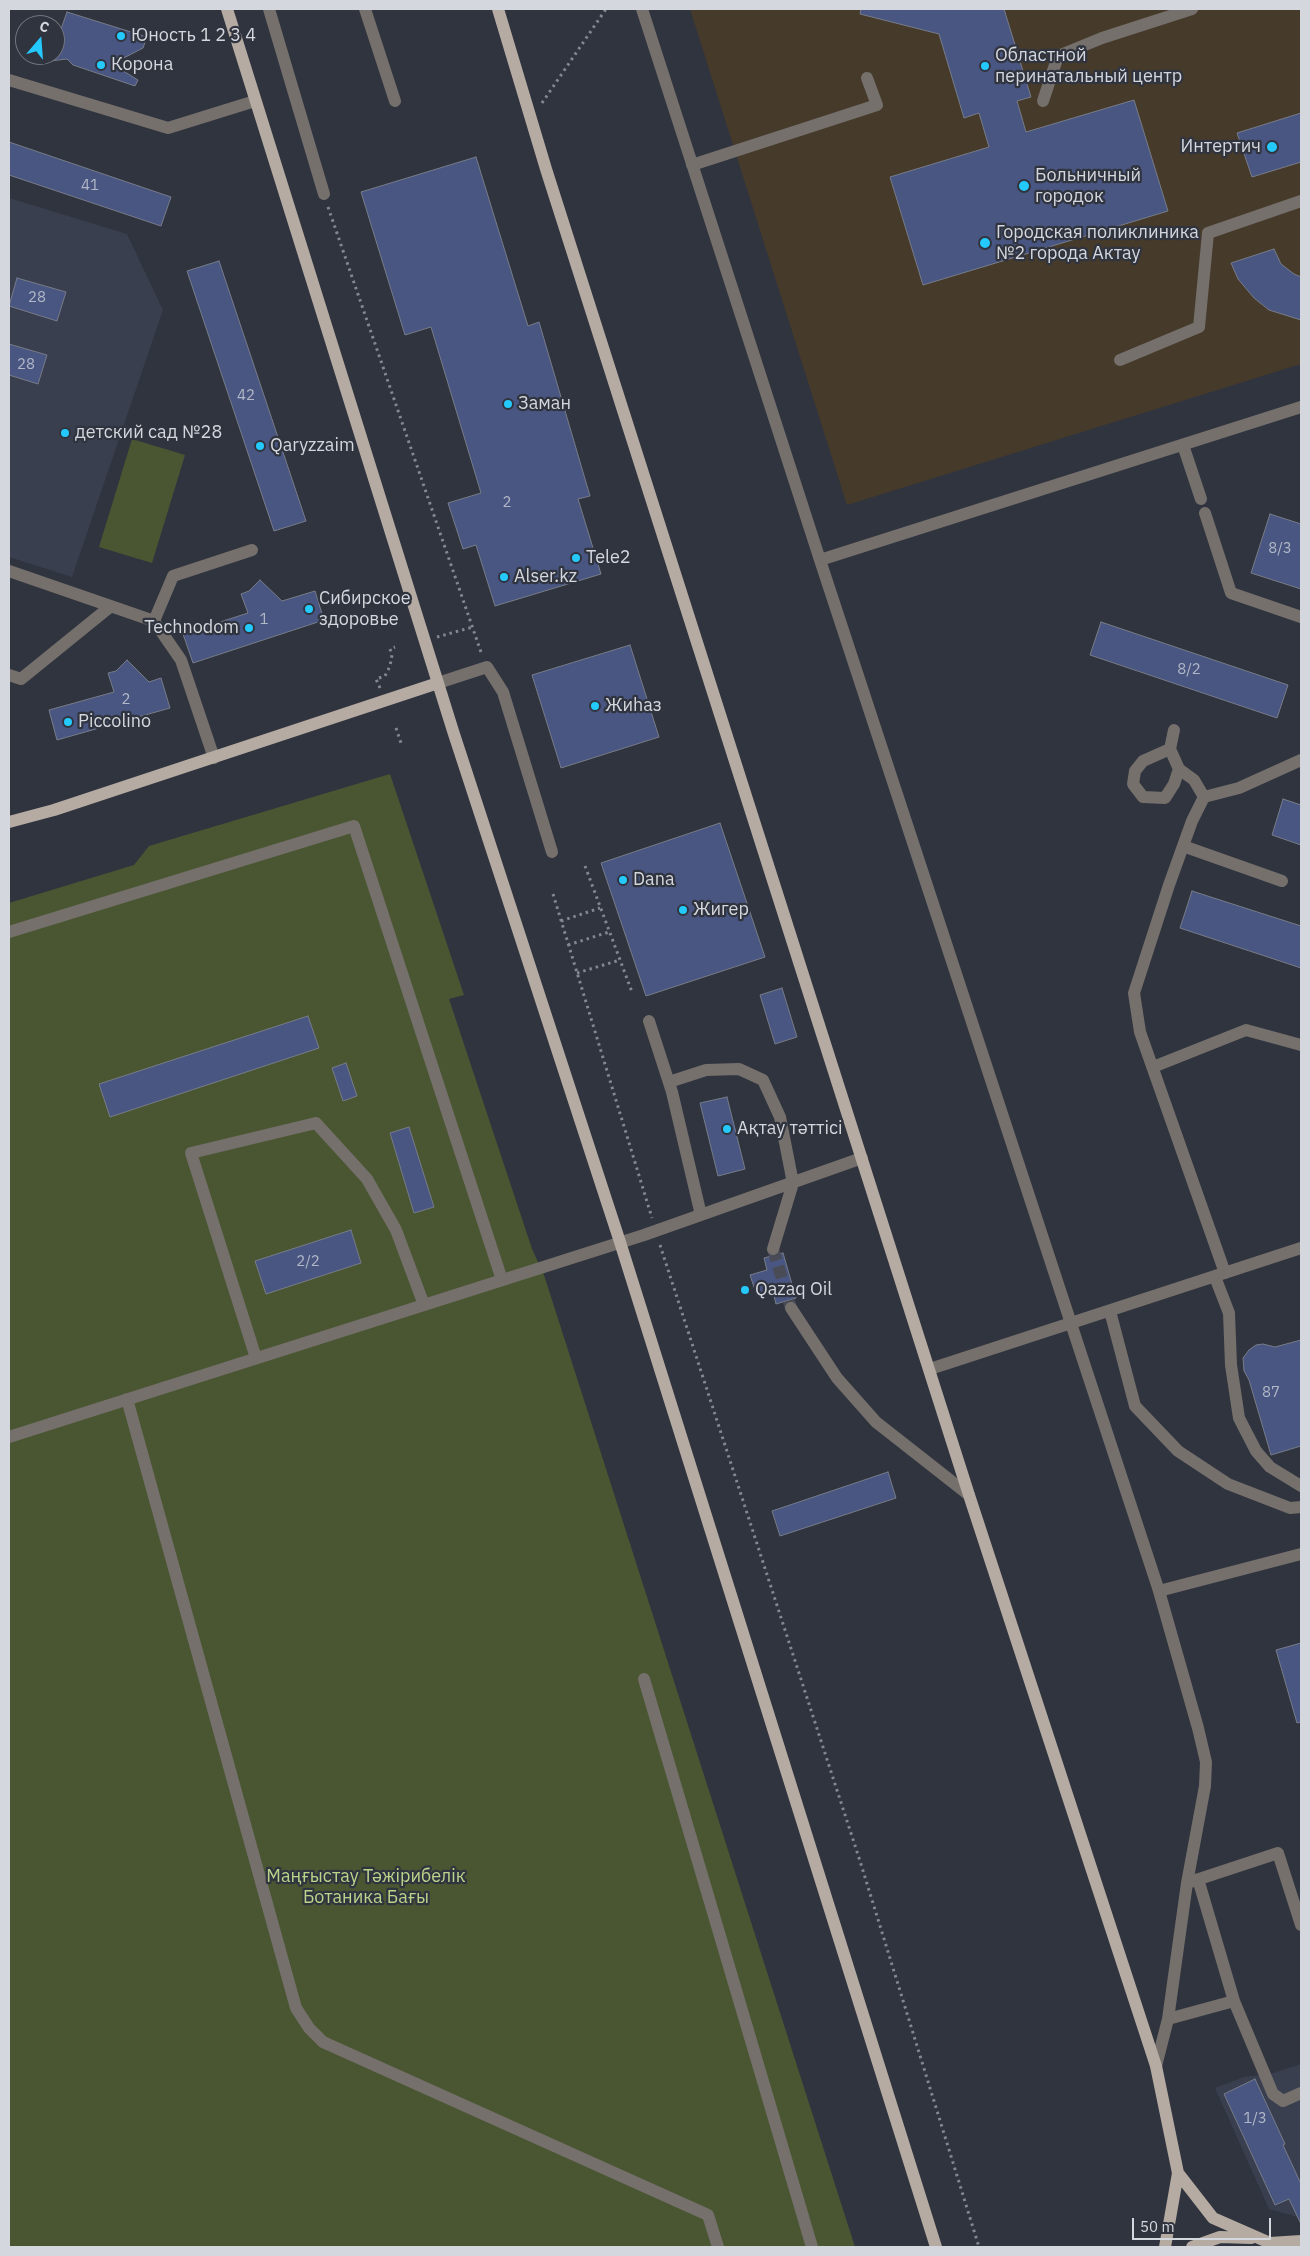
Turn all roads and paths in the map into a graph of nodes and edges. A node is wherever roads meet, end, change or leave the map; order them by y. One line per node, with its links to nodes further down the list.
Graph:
1 (228, 9): 13 (main road)
2 (269, 9): 16 (street)
3 (365, 9): 11 (street)
4 (498, 9): 14 (main road)
5 (606, 9): 14 (path)
6 (642, 9): 15 (street)
7 (1192, 9): 8 (street)
8 (1159, 14): 12 (street)
9 (867, 78): 15 (street)
10 (9, 80): 13 (street)
11 (395, 101)
12 (1043, 101)
13 (255, 102): 34 (main road)
14 (530, 120): 62 (main road)
15 (692, 165): 24 (street)
16 (324, 194): 29 (path)
17 (1301, 201): 18 (street)
18 (1120, 360)
19 (1301, 407): 20 (street)
20 (1183, 445): 21 (street); 24 (street)
21 (1200, 498)
22 (1205, 513): 27 (street)
23 (252, 550): 28 (street)
24 (820, 560): 74 (street)
25 (9, 571): 26 (street)
26 (111, 606): 28 (street); 33 (street)
27 (1301, 616)
28 (154, 621): 40 (street)
29 (473, 627): 30 (path); 32 (path)
30 (437, 637)
31 (395, 648): 35 (path)
32 (487, 667): 34 (street); 46 (street)
33 (9, 675)
34 (438, 683): 40 (main road); 66 (main road)
35 (382, 693)
36 (396, 728): 38 (path)
37 (1174, 730): 39 (street)
38 (402, 746)
39 (1170, 749): 42 (street); 42 (street)
40 (214, 758): 44 (main road)
41 (1301, 762): 43 (street)
42 (1179, 769): 43 (street)
43 (1204, 797): 45 (street)
44 (9, 822)
45 (1183, 846): 48 (street); 60 (street)
46 (552, 852)
47 (584, 866): 50 (path)
48 (1282, 881)
49 (553, 894): 51 (path)
50 (600, 908): 51 (path); 53 (path)
51 (561, 921): 54 (path)
52 (9, 932): 70 (street)
53 (609, 932): 54 (path); 55 (path)
54 (568, 945): 56 (path)
55 (620, 960): 56 (path); 57 (path)
56 (577, 973): 65 (path)
57 (632, 992)
58 (649, 1021): 61 (street)
59 (1301, 1044): 60 (street)
60 (1152, 1067): 69 (street)
61 (669, 1082): 63 (street); 64 (street)
62 (862, 1158): 63 (street); 76 (main road)
63 (793, 1183): 64 (street); 68 (street)
64 (702, 1215): 65 (street)
65 (656, 1231): 66 (street); 97 (path)
66 (620, 1242): 70 (street); 96 (main road)
67 (1301, 1248): 69 (street)
68 (773, 1250)
69 (1220, 1275): 73 (street); 79 (street)
70 (502, 1280): 71 (street)
71 (424, 1305): 75 (street); 75 (street)
72 (791, 1308): 80 (street)
73 (1110, 1311): 74 (street); 81 (street)
74 (1070, 1323): 76 (street); 83 (street)
75 (256, 1358): 77 (street)
76 (930, 1369): 80 (main road)
77 (127, 1400): 78 (street); 94 (street)
78 (9, 1437)
79 (1301, 1486)
80 (969, 1495): 89 (main road)
81 (1301, 1507)
82 (1301, 1554): 83 (street)
83 (1159, 1591): 85 (street)
84 (644, 1679): 95 (street)
85 (1193, 1881): 86 (street); 87 (street); 88 (street)
86 (1301, 1925)
87 (1234, 2001): 88 (street); 90 (street)
88 (1168, 2019): 89 (street)
89 (1156, 2066): 91 (main road)
90 (1301, 2093)
91 (1178, 2173): 93 (main road); 98 (main road)
92 (1301, 2241): 93 (main road)
93 (1273, 2245): 99 (main road)
94 (718, 2247)
95 (812, 2247)
96 (936, 2247)
97 (979, 2247)
98 (1165, 2247)
99 (1192, 2247)

